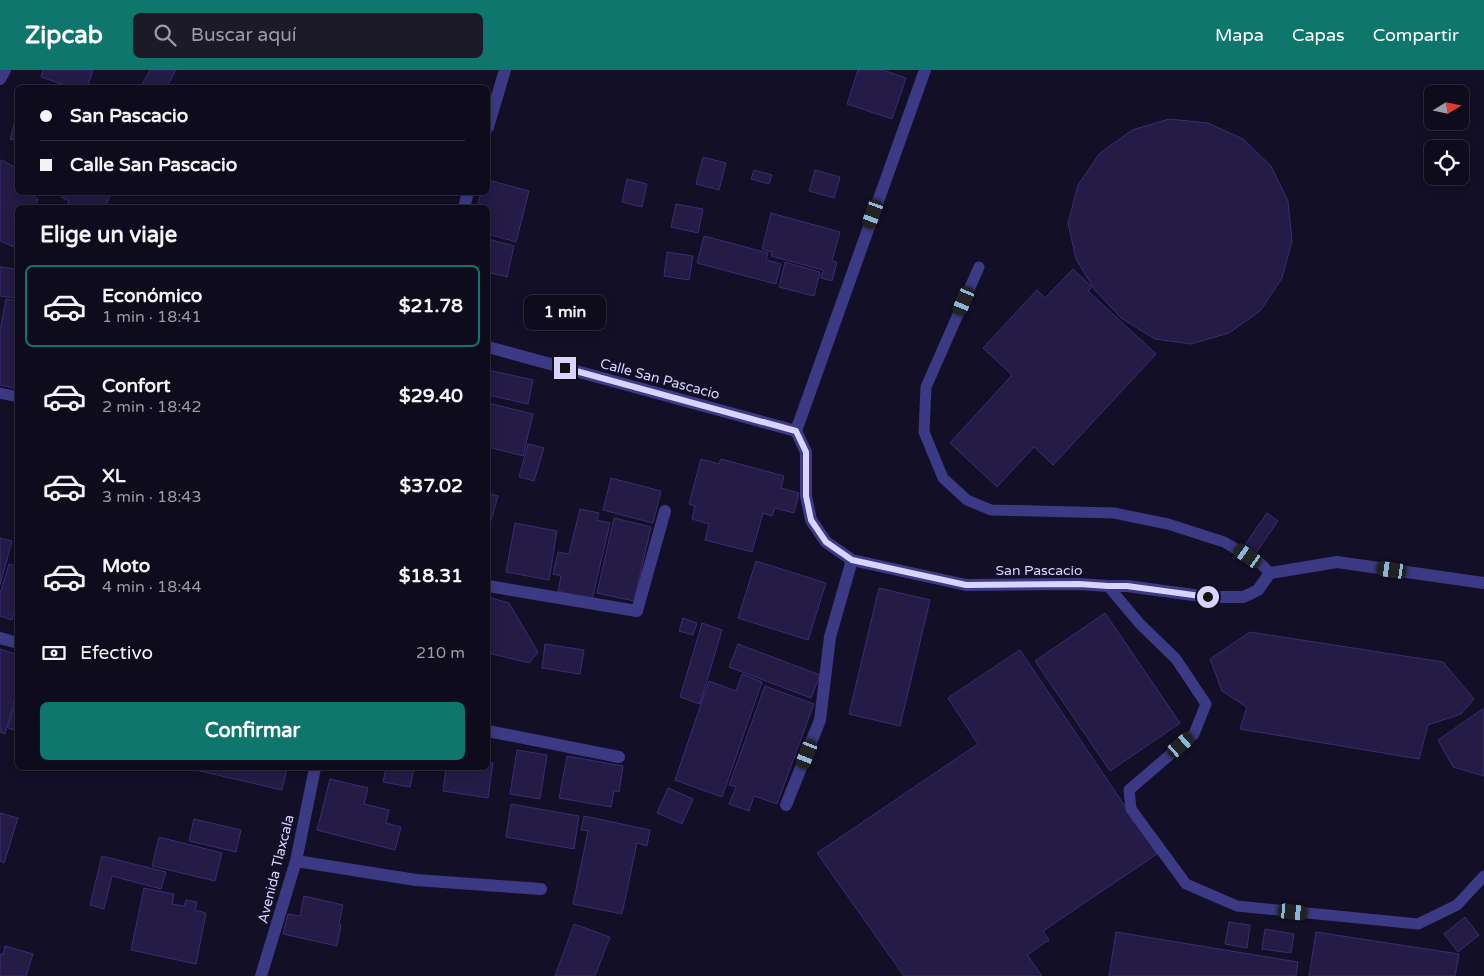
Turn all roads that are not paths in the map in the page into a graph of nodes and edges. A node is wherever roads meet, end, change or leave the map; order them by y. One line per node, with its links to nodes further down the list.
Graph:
1 (5, 70): 4 (street)
2 (505, 70): 5 (street)
3 (925, 70): 10 (street)
4 (0, 79)
5 (490, 120)
6 (979, 267): 13 (lane)
7 (490, 348): 10 (street, Calle San Pascacio)
8 (0, 393): 9 (lane)
9 (15, 396)
10 (796, 431): 12 (street, San Pascacio)
11 (665, 511): 15 (street)
12 (852, 560): 16 (street, San Pascacio); 22 (street)
13 (1270, 573): 14 (street); 16 (street, San Pascacio)
14 (1484, 583)
15 (490, 586)
16 (1108, 586): 24 (lane)
17 (0, 638): 18 (street)
18 (15, 642)
19 (490, 731): 20 (street)
20 (619, 757)
21 (315, 770): 23 (street, Avenida Tlaxcala)
22 (786, 805)
23 (296, 861): 25 (street); 26 (street, Avenida Tlaxcala)
24 (1484, 876)
25 (541, 889)
26 (261, 976)

